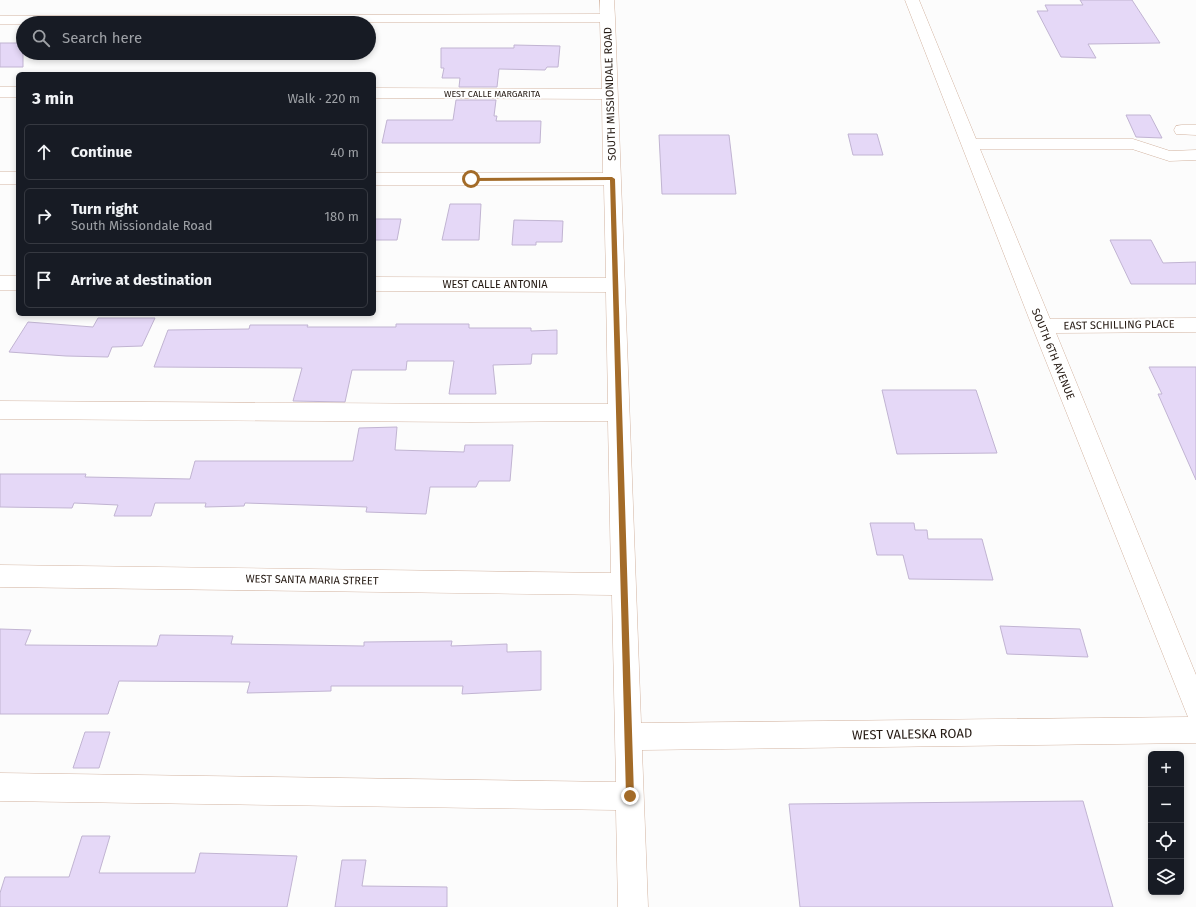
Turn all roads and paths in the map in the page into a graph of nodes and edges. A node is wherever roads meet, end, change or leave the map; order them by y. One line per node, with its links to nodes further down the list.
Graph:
1 (912, 0): 10 (street, SOUTH 6TH AVENUE)
2 (608, 9): 3 (street); 9 (street, SOUTH MISSIONDALE ROAD)
3 (221, 16)
4 (0, 20): 5 (street)
5 (16, 20)
6 (0, 92): 7 (street)
7 (16, 92)
8 (376, 93): 9 (street, WEST CALLE MARGARITA)
9 (610, 94): 15 (street, SOUTH MISSIONDALE ROAD)
10 (969, 144): 11 (street); 21 (street, SOUTH 6TH AVENUE)
11 (1196, 155)
12 (0, 178): 13 (street)
13 (16, 178)
14 (376, 179): 15 (street)
15 (612, 179): 19 (street, SOUTH MISSIONDALE ROAD)
16 (0, 283): 17 (street)
17 (16, 283)
18 (376, 284): 19 (street, WEST CALLE ANTONIA)
19 (616, 285): 23 (street, SOUTH MISSIONDALE ROAD)
20 (1196, 325): 21 (street, EAST SCHILLING PLACE)
21 (1042, 326): 26 (street, SOUTH 6TH AVENUE)
22 (0, 410): 23 (street)
23 (619, 412): 25 (street, SOUTH MISSIONDALE ROAD)
24 (0, 576): 25 (street, WEST SANTA MARIA STREET)
25 (624, 584): 28 (street, SOUTH MISSIONDALE ROAD)
26 (1196, 707)
27 (1196, 730): 28 (street, WEST VALESKA ROAD)
28 (628, 737): 30 (street, SOUTH MISSIONDALE ROAD)
29 (0, 787): 30 (street)
30 (630, 796): 31 (street, SOUTH MISSIONDALE ROAD)
31 (633, 907)

